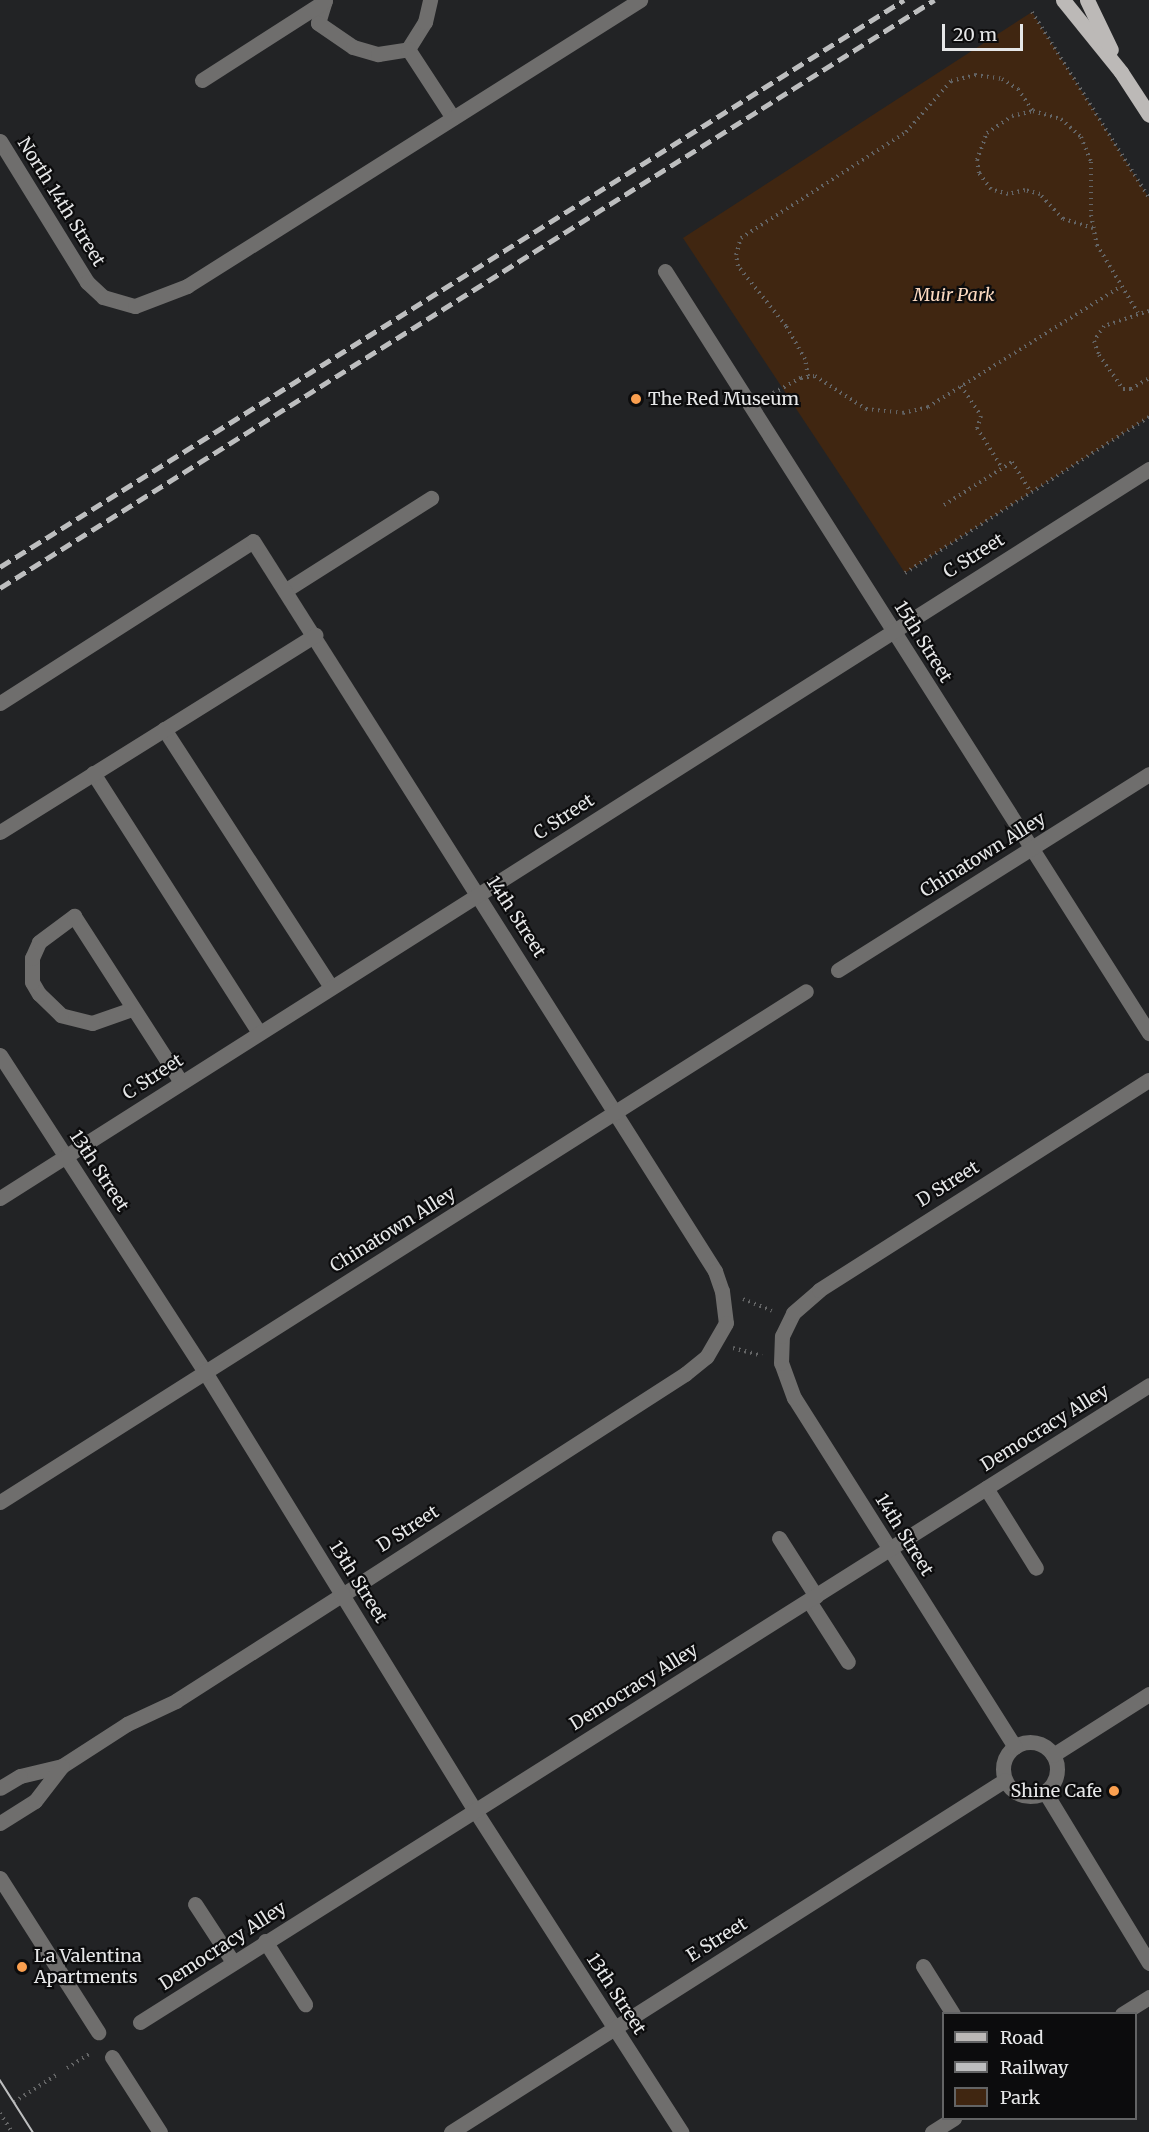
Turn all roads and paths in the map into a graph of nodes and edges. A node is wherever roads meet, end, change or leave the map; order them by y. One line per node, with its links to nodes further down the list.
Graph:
1 (430, 0): 7 (street)
2 (640, 0): 12 (street)
3 (1063, 0): 8 (main road)
4 (1087, 0): 8 (main road)
5 (325, 1): 7 (street); 9 (street)
6 (1032, 12): 14 (path)
7 (408, 49): 12 (street)
8 (1122, 72): 11 (main road)
9 (202, 80)
10 (1033, 111): 15 (path); 15 (path); 20 (path)
11 (1149, 115)
12 (453, 118): 13 (street, North 14th Street)
13 (0, 141)
14 (1149, 198)
15 (1093, 228): 17 (path)
16 (666, 271): 23 (street, 15th Street)
17 (1120, 286): 19 (path); 22 (path)
18 (1149, 311): 19 (path)
19 (1138, 313): 21 (path)
20 (808, 376): 22 (path); 23 (path)
21 (1149, 378)
22 (962, 386): 25 (path)
23 (752, 405): 32 (street, 15th Street)
24 (1149, 417): 27 (path)
25 (1002, 468): 27 (path); 29 (path)
26 (1149, 469): 32 (street, C Street)
27 (1031, 492): 30 (path)
28 (431, 498): 31 (street)
29 (944, 505)
30 (905, 573)
31 (286, 590): 33 (street, 14th Street); 34 (street, 14th Street)
32 (893, 631): 39 (street, 15th Street); 40 (street, C Street)
33 (315, 635): 35 (street); 40 (street, 14th Street)
34 (0, 703)
35 (164, 729): 36 (street); 42 (street)
36 (93, 773): 38 (street); 45 (street)
37 (1149, 774): 39 (street, Chinatown Alley)
38 (0, 832)
39 (1029, 848): 41 (street, Chinatown Alley); 46 (street, 15th Street)
40 (478, 895): 42 (street, C Street); 50 (street, 14th Street)
41 (838, 969)
42 (331, 987): 45 (street, C Street)
43 (806, 990): 50 (street, Chinatown Alley)
44 (132, 1009): 44 (street); 49 (street)
45 (259, 1033): 49 (street, C Street)
46 (1149, 1033)
47 (0, 1055): 51 (street, 13th Street)
48 (1149, 1080): 54 (street, D Street)
49 (182, 1082): 51 (street, C Street)
50 (615, 1111): 53 (street, 14th Street); 59 (street, Chinatown Alley)
51 (66, 1156): 52 (street, C Street); 59 (street, 13th Street)
52 (0, 1198)
53 (722, 1291): 54 (path); 55 (street, 14th Street)
54 (788, 1321): 56 (street, D Street)
55 (726, 1323): 57 (street, D Street)
56 (782, 1336): 58 (street, 14th Street)
57 (720, 1339): 58 (path); 66 (street, D Street)
58 (781, 1354): 64 (street, 14th Street)
59 (205, 1372): 62 (street, Chinatown Alley); 66 (street, 13th Street)
60 (1149, 1385): 61 (street, Democracy Alley)
61 (986, 1488): 64 (street, Democracy Alley); 65 (street)
62 (0, 1502)
63 (779, 1538): 67 (street)
64 (890, 1550): 67 (street, Democracy Alley); 70 (street, 14th Street)
65 (1036, 1568)
66 (343, 1594): 72 (street, D Street); 76 (street, 13th Street)
67 (812, 1598): 68 (street); 76 (street, Democracy Alley)
68 (848, 1662)
69 (1149, 1694): 71 (street)
70 (1015, 1747): 71 (street); 73 (street)
71 (1053, 1755): 75 (street)
72 (62, 1766): 74 (street, D Street); 77 (street, D Street)
73 (1005, 1780): 75 (street); 90 (street, E Street)
74 (0, 1788)
75 (1044, 1792): 81 (street)
76 (474, 1809): 80 (street, Democracy Alley); 90 (street, 13th Street)
77 (0, 1823)
78 (0, 1878): 91 (street)
79 (195, 1904): 82 (street)
80 (265, 1941): 82 (street, Democracy Alley); 86 (street)
81 (1144, 1944): 83 (street)
82 (233, 1962): 89 (street, Democracy Alley)
83 (1149, 1963)
84 (923, 1966): 87 (street)
85 (1149, 1997): 88 (street)
86 (305, 2004)
87 (952, 2012)
88 (1124, 2012)
89 (140, 2022)
90 (615, 2028): 99 (street, E Street); 100 (street, 13th Street)
91 (98, 2032)
92 (112, 2057): 98 (street)
93 (58, 2074): 94 (path)
94 (14, 2102)
95 (0, 2113): 97 (path)
96 (951, 2120): 101 (street)
97 (12, 2132)
98 (160, 2132)
99 (451, 2132)
100 (681, 2132)
101 (932, 2132)

